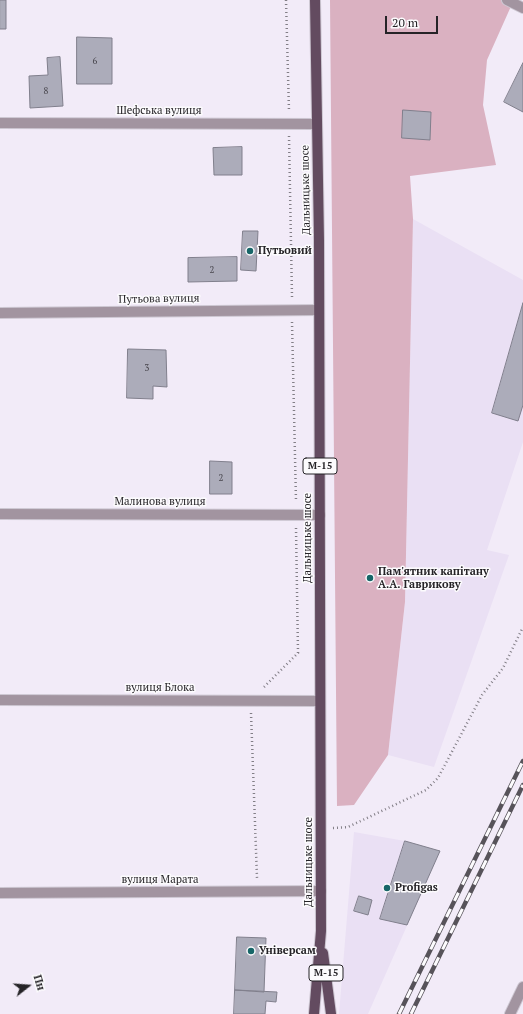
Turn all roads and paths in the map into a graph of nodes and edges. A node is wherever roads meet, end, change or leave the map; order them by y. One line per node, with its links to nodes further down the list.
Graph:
1 (286, 0): 6 (path)
2 (315, 0): 7 (main road, Дальницьке шосе / М-15)
3 (507, 0): 4 (street)
4 (523, 8)
5 (0, 123): 6 (street, Шефська вулиця)
6 (289, 124): 7 (street, Шефська вулиця); 8 (path)
7 (317, 124): 9 (main road, Дальницьке шосе / М-15)
8 (292, 310): 9 (street, Путьова вулиця); 10 (street, Путьова вулиця); 12 (path)
9 (319, 310): 13 (main road, Дальницьке шосе / М-15)
10 (0, 313)
11 (0, 514): 12 (street, Малинова вулиця)
12 (296, 515): 13 (street, Малинова вулиця); 16 (path)
13 (320, 515): 17 (main road, Дальницьке шосе / М-15)
14 (523, 627): 18 (path)
15 (0, 700): 16 (street, вулиця Блока)
16 (251, 700): 17 (street, вулиця Блока); 19 (path)
17 (320, 700): 18 (main road, Дальницьке шосе / М-15)
18 (320, 829): 20 (main road, Дальницьке шосе / М-15)
19 (257, 891): 20 (street, вулиця Марата); 21 (street, вулиця Марата)
20 (320, 891): 22 (main road, Дальницьке шосе / М-15)
21 (0, 893)
22 (321, 931): 24 (main road, М-15); 25 (main road, М-15)
23 (523, 987): 26 (street)
24 (314, 1014)
25 (331, 1014)
26 (510, 1014)

